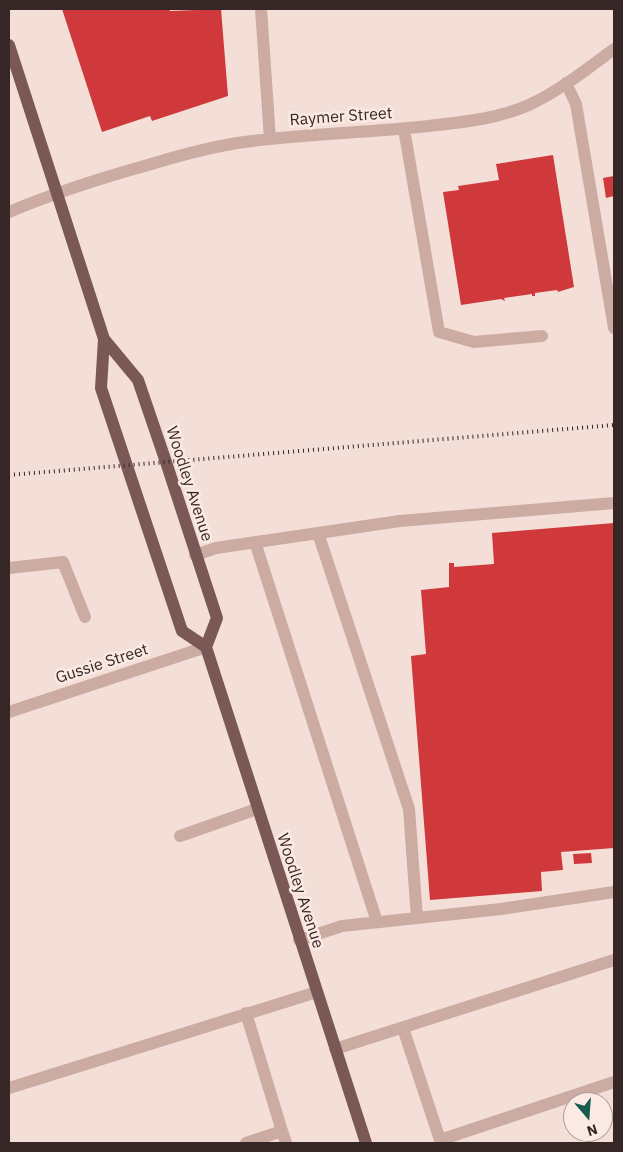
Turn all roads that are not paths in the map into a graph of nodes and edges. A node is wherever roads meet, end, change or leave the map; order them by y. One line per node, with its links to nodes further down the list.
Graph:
1 (261, 9): 6 (street)
2 (9, 44): 7 (main road, Woodley Avenue)
3 (614, 49): 4 (street, Raymer Street)
4 (566, 83): 5 (street, Raymer Street); 9 (street)
5 (404, 129): 6 (street, Raymer Street); 10 (street)
6 (270, 139): 7 (street, Raymer Street)
7 (57, 193): 8 (street, Raymer Street); 11 (main road, Woodley Avenue)
8 (9, 212)
9 (614, 328)
10 (542, 336)
11 (104, 339): 15 (main road, Woodley Avenue); 18 (main road, Woodley Avenue)
12 (614, 503): 13 (street)
13 (318, 533): 14 (street); 23 (street)
14 (255, 542): 15 (street); 24 (street)
15 (195, 555): 18 (main road, Woodley Avenue)
16 (9, 568): 17 (street)
17 (85, 618)
18 (206, 647): 19 (street, Gussie Street); 20 (main road, Woodley Avenue)
19 (9, 712)
20 (257, 809): 21 (street); 25 (main road, Woodley Avenue)
21 (180, 836)
22 (614, 892): 23 (street)
23 (417, 918): 24 (street)
24 (376, 922): 25 (street)
25 (299, 940): 27 (main road, Woodley Avenue)
26 (614, 960): 29 (street)
27 (317, 992): 28 (street); 30 (main road, Woodley Avenue)
28 (246, 1014): 32 (street); 33 (street)
29 (403, 1028): 30 (street); 34 (street)
30 (335, 1049): 36 (main road, Woodley Avenue)
31 (614, 1082): 34 (street)
32 (9, 1088)
33 (284, 1137): 35 (street)
34 (440, 1142)
35 (246, 1143)
36 (366, 1143)

